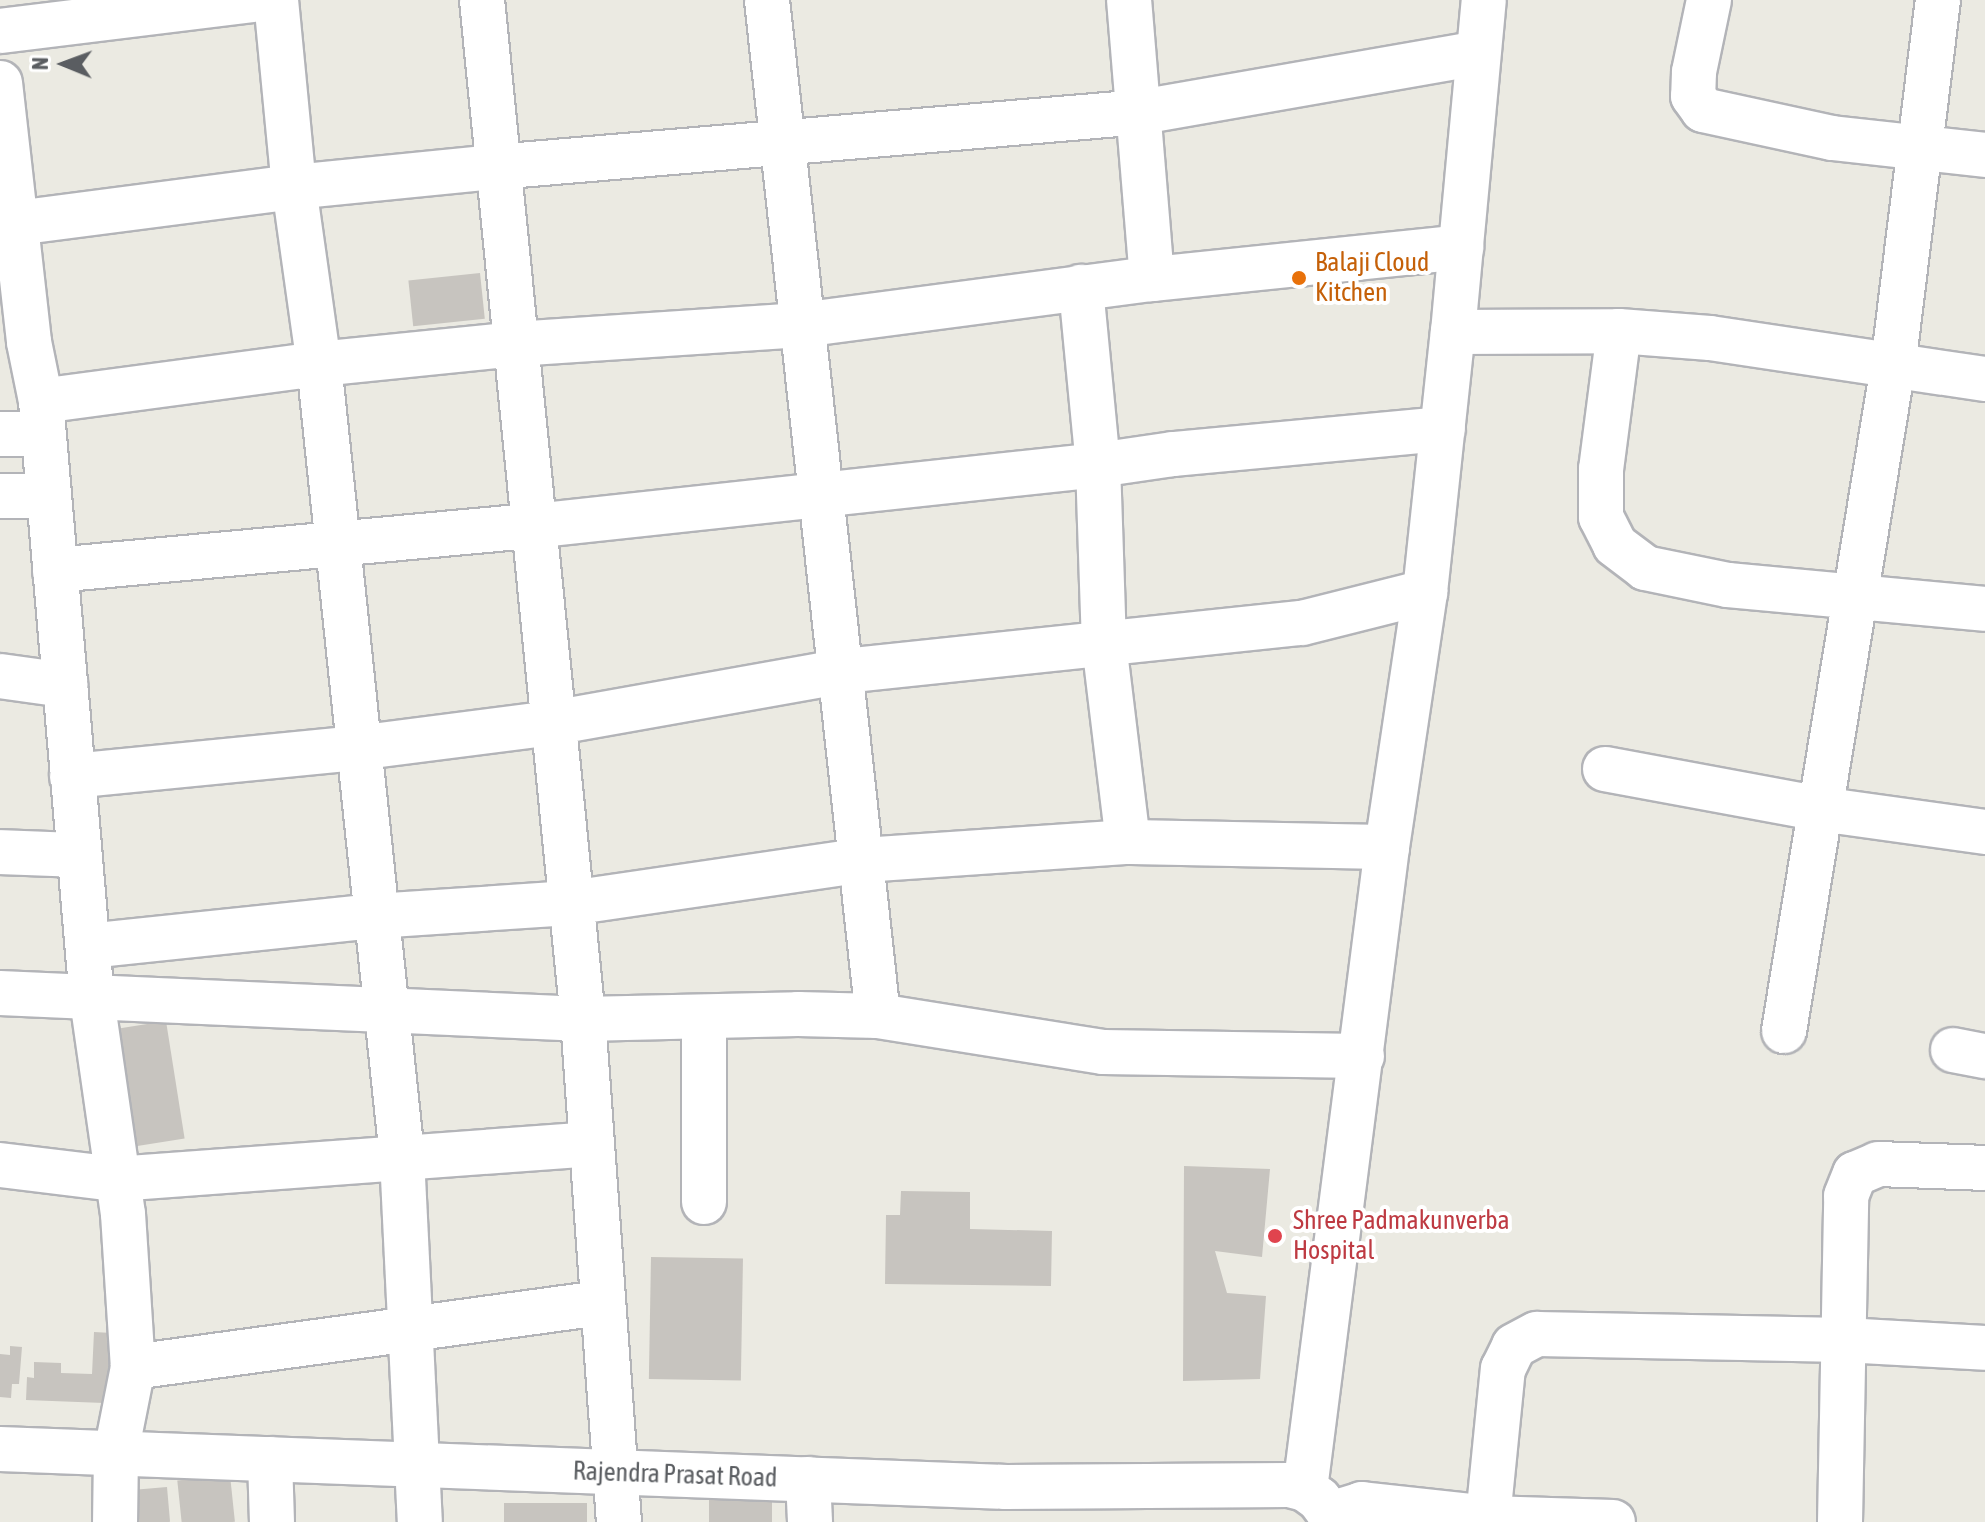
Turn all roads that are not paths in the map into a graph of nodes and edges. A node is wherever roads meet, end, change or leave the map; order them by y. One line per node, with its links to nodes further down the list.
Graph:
1 (252, 0): 9 (street)
2 (276, 0): 17 (street)
3 (482, 0): 16 (street)
4 (767, 0): 13 (street)
5 (1129, 0): 12 (street)
6 (1484, 0): 10 (street)
7 (1709, 0): 14 (street)
8 (1938, 0): 14 (street)
9 (0, 31)
10 (1478, 53): 12 (street); 19 (street)
11 (0, 83): 18 (street)
12 (1141, 112): 13 (street); 20 (street)
13 (783, 140): 16 (street); 22 (street)
14 (1920, 147): 15 (street); 27 (street)
15 (1985, 155)
16 (496, 167): 17 (street); 25 (street)
17 (294, 187): 18 (street); 26 (street)
18 (16, 223): 29 (street)
19 (1461, 247): 20 (street); 24 (street)
20 (1152, 279): 21 (street)
21 (1081, 287): 22 (street); 32 (street)
22 (801, 325): 25 (street); 33 (street)
23 (1619, 331): 24 (street); 27 (street); 40 (street)
24 (1453, 332): 30 (street)
25 (515, 344): 26 (street); 36 (street)
26 (319, 364): 29 (street); 37 (street)
27 (1893, 366): 28 (street); 40 (street)
28 (1985, 379)
29 (42, 418): 31 (street); 35 (street)
30 (1443, 429): 32 (street); 39 (street)
31 (0, 434)
32 (1098, 465): 33 (street); 42 (street)
33 (823, 494): 36 (street); 43 (street)
34 (0, 496): 35 (street)
35 (48, 496): 38 (street)
36 (533, 526): 37 (street); 46 (street)
37 (338, 546): 38 (street); 47 (street)
38 (55, 570): 45 (street)
39 (1425, 592): 42 (street); 53 (street)
40 (1856, 595): 41 (street); 50 (street)
41 (1985, 609)
42 (1104, 645): 43 (street); 52 (street)
43 (843, 671): 46 (street); 56 (street)
44 (0, 676): 45 (street)
45 (65, 685): 49 (street)
46 (552, 723): 47 (street); 57 (street)
47 (357, 748): 49 (street); 58 (street)
48 (1605, 769): 50 (street)
49 (72, 776): 55 (street)
50 (1820, 809): 51 (street); 66 (street)
51 (1985, 832)
52 (1128, 842): 53 (street); 56 (street)
53 (1387, 847): 67 (street)
54 (0, 852): 55 (street)
55 (79, 855): 59 (street)
56 (863, 860): 57 (street); 63 (street)
57 (570, 903): 58 (street); 65 (street)
58 (375, 916): 59 (street); 62 (street)
59 (88, 946): 61 (street)
60 (0, 993): 61 (street)
61 (92, 999): 62 (street); 72 (street)
62 (386, 1010): 65 (street); 69 (street)
63 (878, 1016): 64 (street); 67 (street)
64 (704, 1017): 65 (street); 73 (street)
65 (583, 1019): 68 (street)
66 (1784, 1031)
67 (1362, 1056): 86 (street)
68 (590, 1144): 69 (street); 74 (street)
69 (402, 1157): 72 (street); 75 (street)
70 (0, 1165): 72 (street)
71 (1985, 1168): 76 (street)
72 (116, 1179): 78 (street)
73 (704, 1202)
74 (601, 1303): 75 (street); 83 (street)
75 (413, 1330): 78 (street); 82 (street)
76 (1844, 1340): 77 (street); 87 (street); 94 (street)
77 (1985, 1348)
78 (133, 1367): 80 (street)
79 (0, 1449): 80 (street, Rajendra Prasat Road)
80 (116, 1453): 81 (street, Rajendra Prasat Road); 88 (street)
81 (270, 1459): 82 (street, Rajendra Prasat Road); 89 (street)
82 (417, 1465): 83 (street, Rajendra Prasat Road); 90 (street)
83 (616, 1472): 84 (street, Rajendra Prasat Road); 91 (street)
84 (808, 1479): 85 (street, Rajendra Prasat Road); 92 (street)
85 (1008, 1505): 86 (street, Rajendra Prasat Road)
86 (1322, 1508): 87 (street, Rajendra Prasat Road)
87 (1488, 1518): 93 (street, Rajendra Prasat Road)
88 (115, 1522)
89 (272, 1522)
90 (420, 1522)
91 (619, 1522)
92 (810, 1522)
93 (1613, 1522)
94 (1840, 1522)

